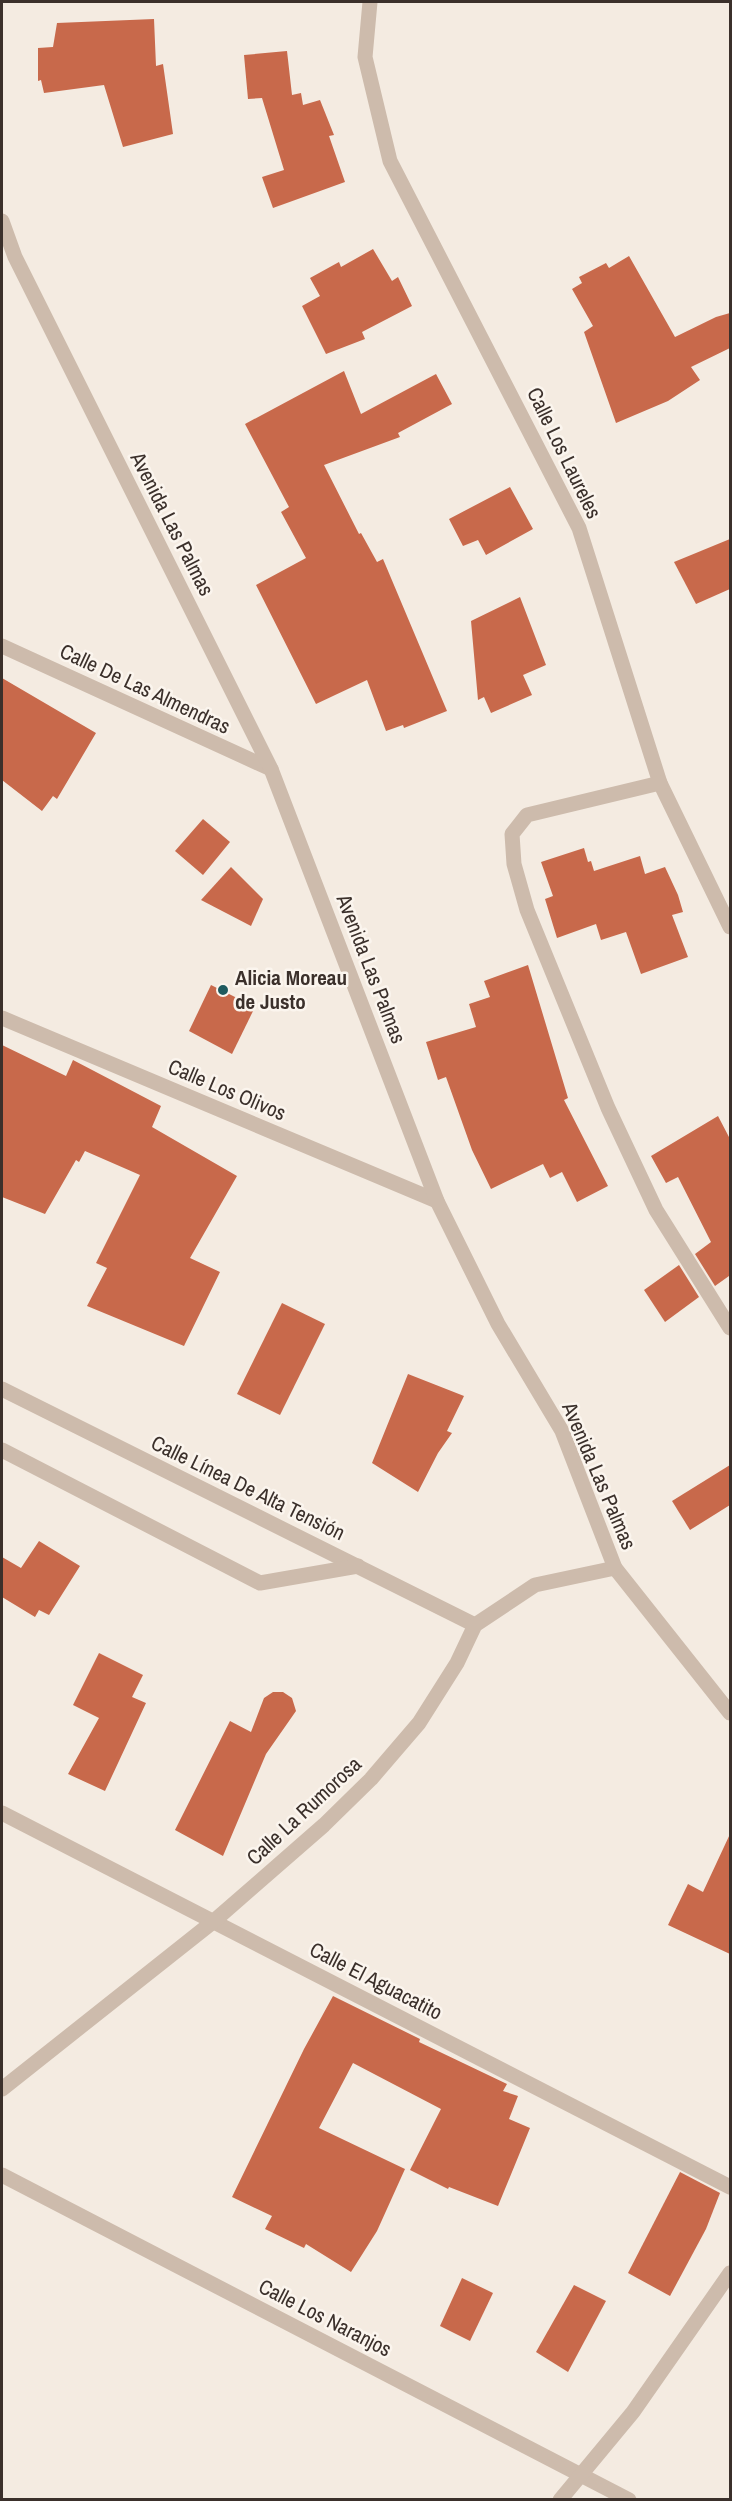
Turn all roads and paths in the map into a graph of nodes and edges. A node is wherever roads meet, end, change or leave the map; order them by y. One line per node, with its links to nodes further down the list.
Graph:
1 (370, 2): 5 (street, Calle Los Laureles)
2 (2, 220): 4 (street, Avenida Las Palmas)
3 (2, 646): 4 (street, Calle De Las Almendras)
4 (271, 770): 8 (street, Avenida Las Palmas)
5 (660, 783): 6 (street, Calle Los Laureles); 9 (street)
6 (730, 927)
7 (2, 1018): 8 (street, Calle Los Olivos)
8 (437, 1201): 13 (street, Avenida Las Palmas)
9 (730, 1328)
10 (2, 1389): 12 (street, Calle Línea De Alta Tensión)
11 (2, 1450): 12 (street)
12 (358, 1566): 14 (street, Calle Línea De Alta Tensión)
13 (615, 1568): 14 (street); 15 (street, Avenida Las Palmas)
14 (475, 1624): 17 (street, Calle La Rumorosa)
15 (730, 1713)
16 (2, 1813): 17 (street, Calle El Aguacatito)
17 (214, 1921): 18 (street, Calle La Rumorosa); 20 (street, Calle El Aguacatito)
18 (2, 2089)
19 (2, 2175): 22 (street, Calle Los Naranjos)
20 (730, 2187)
21 (730, 2273): 22 (street)
22 (580, 2474): 23 (street); 24 (street, Calle Los Naranjos)
23 (560, 2499)
24 (629, 2499)

